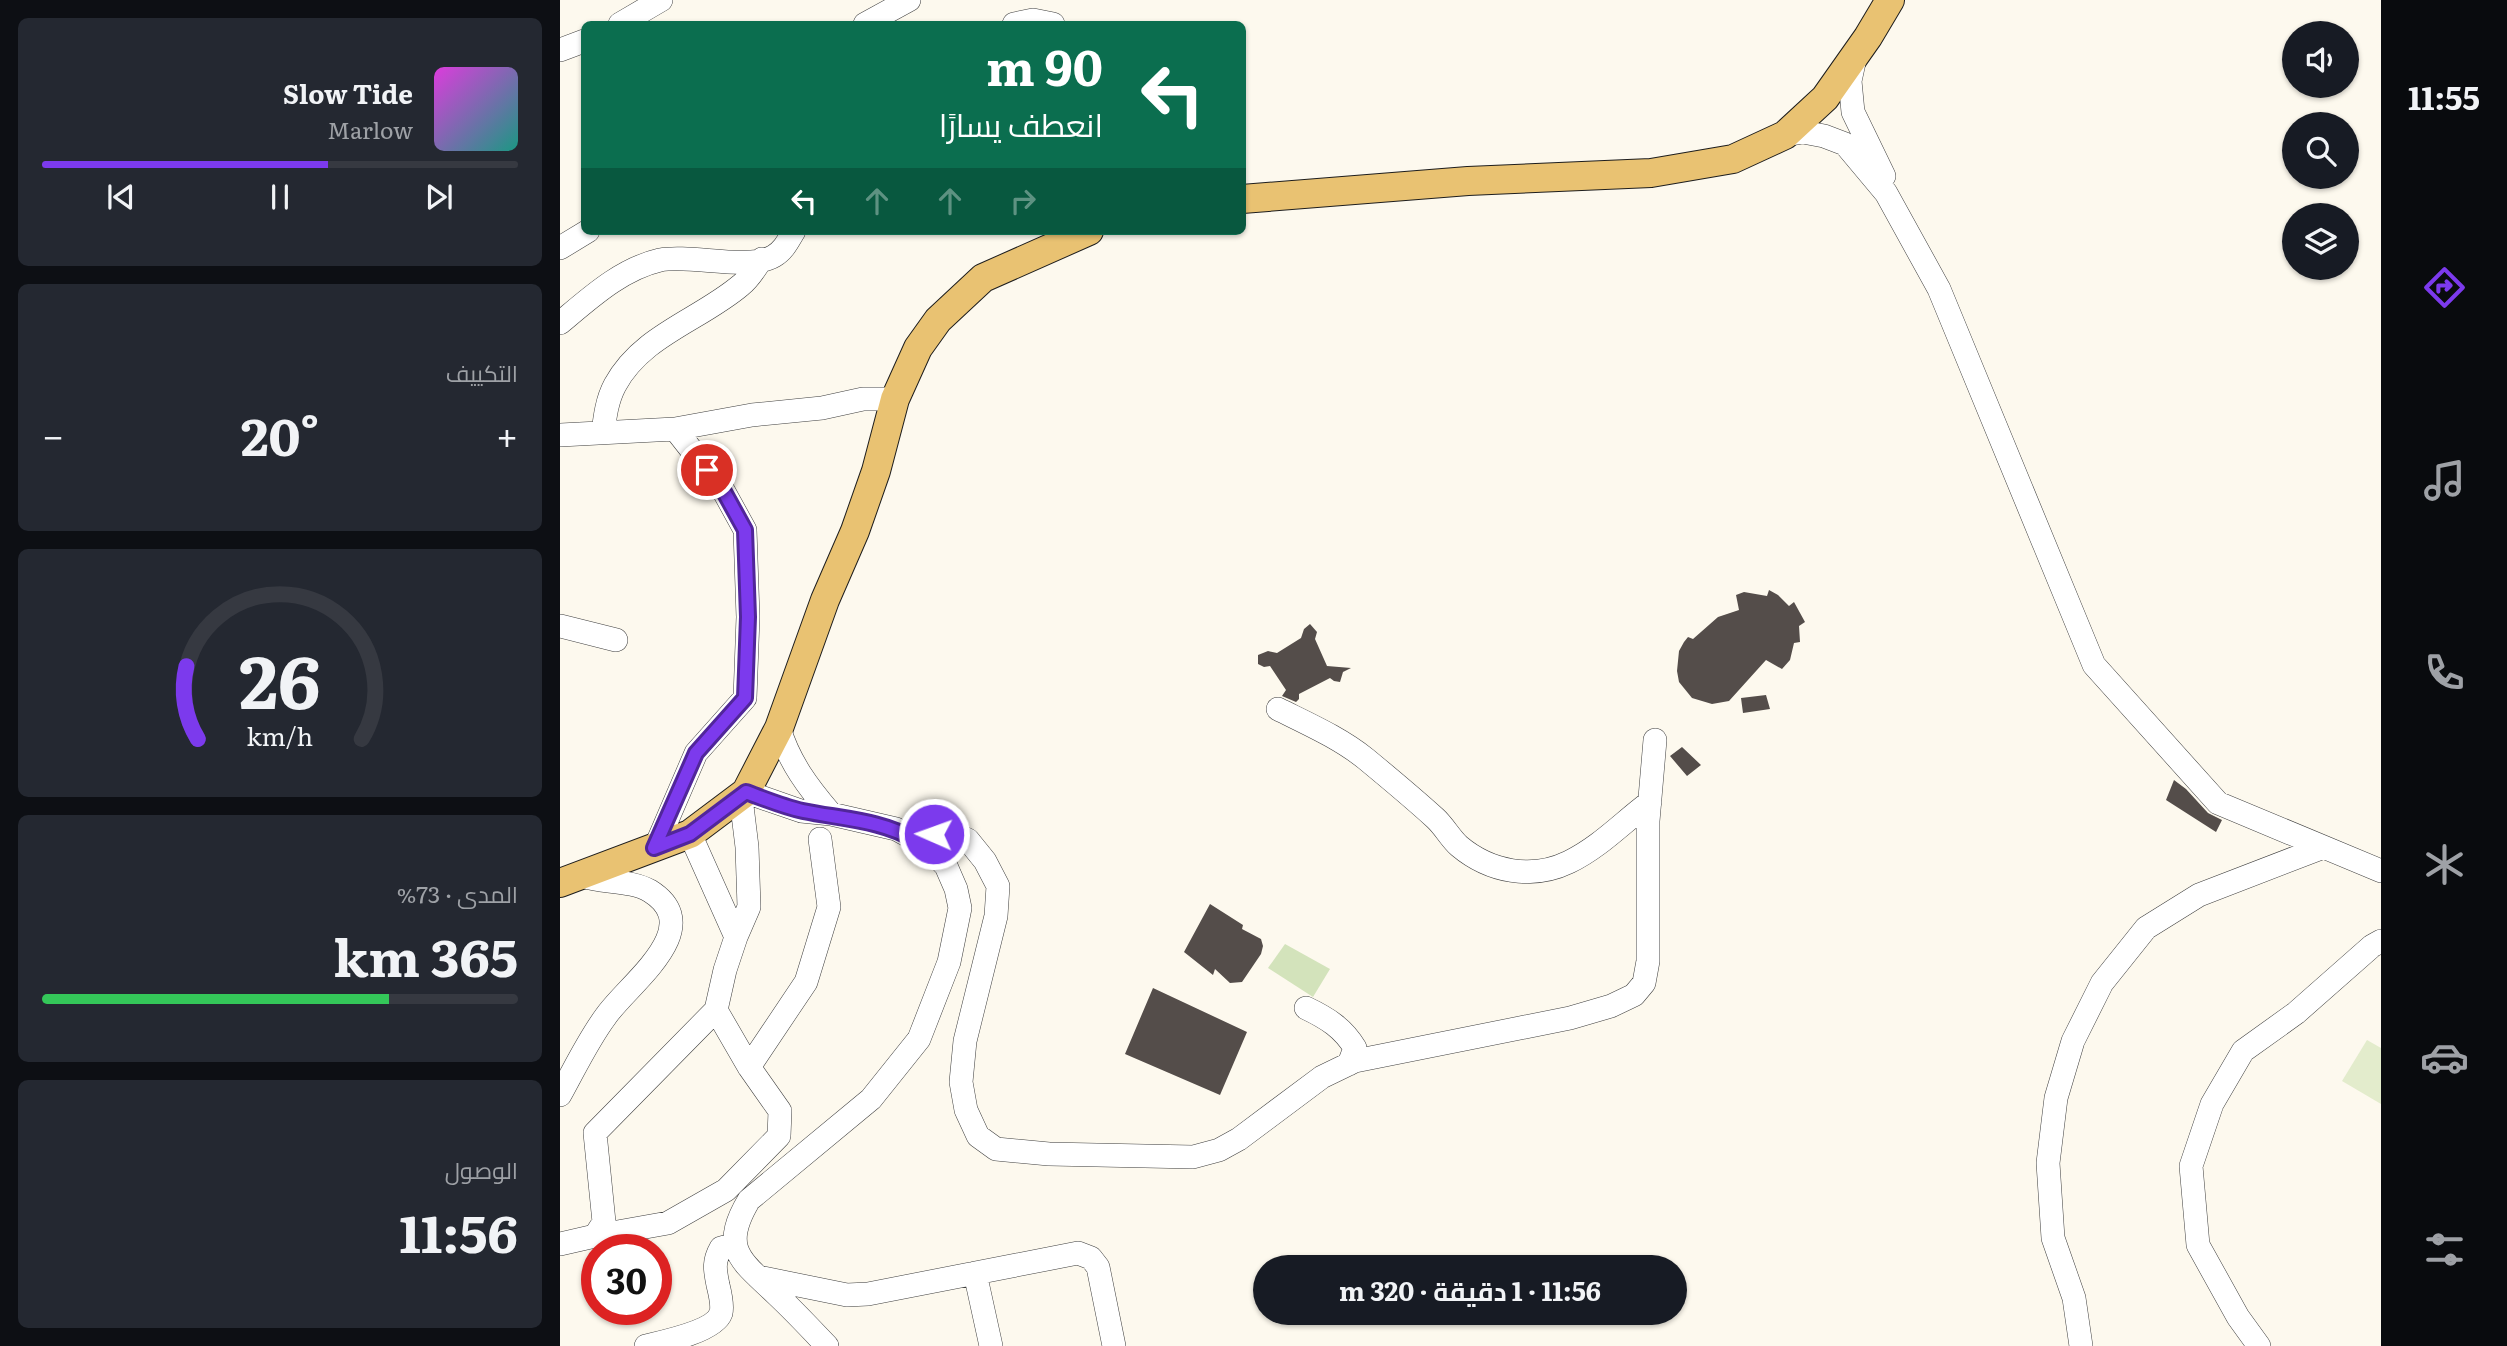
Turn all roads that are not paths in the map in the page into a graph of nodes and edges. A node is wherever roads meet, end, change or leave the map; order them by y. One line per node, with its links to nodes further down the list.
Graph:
1 (661, 0): 4 (street)
2 (909, 0): 5 (street)
3 (1890, 0): 8 (main road)
4 (625, 21)
5 (870, 21)
6 (581, 42): 7 (street)
7 (560, 50)
8 (1855, 56): 9 (main road); 10 (street)
9 (1785, 135): 10 (street); 11 (main road)
10 (1886, 193): 34 (street)
11 (1246, 199)
12 (581, 235): 15 (street)
13 (792, 235): 16 (street)
14 (1080, 235): 18 (main road)
15 (560, 248)
16 (762, 259): 17 (street); 20 (street)
17 (560, 323)
18 (894, 399): 19 (street); 25 (main road)
19 (675, 429): 20 (street); 33 (street)
20 (603, 433): 21 (street)
21 (560, 435)
22 (560, 626): 23 (street)
23 (616, 640)
24 (1278, 709): 28 (street)
25 (779, 728): 27 (main road); 29 (street)
26 (1655, 740): 28 (street)
27 (743, 795): 29 (street); 30 (main road); 37 (street)
28 (1650, 802): 41 (street)
29 (831, 814): 32 (street)
30 (690, 834): 33 (main road); 37 (street)
31 (820, 839): 42 (street)
32 (917, 841): 41 (street); 48 (street)
33 (654, 848): 36 (main road)
34 (2321, 848): 35 (street); 55 (street)
35 (2381, 871)
36 (571, 880): 43 (street)
37 (736, 937): 40 (street)
38 (2381, 941): 56 (street)
39 (1306, 1008): 41 (street)
40 (716, 1010): 42 (street); 44 (street)
41 (1349, 1064)
42 (749, 1067): 45 (street)
43 (560, 1095)
44 (597, 1234)
45 (607, 1234)
46 (581, 1239): 47 (street)
47 (560, 1244)
48 (735, 1244): 50 (street); 51 (street)
49 (975, 1273): 50 (street); 53 (street); 54 (street)
50 (758, 1277): 52 (street)
51 (646, 1346)
52 (827, 1346)
53 (990, 1346)
54 (1114, 1346)
55 (2081, 1346)
56 (2259, 1346)

